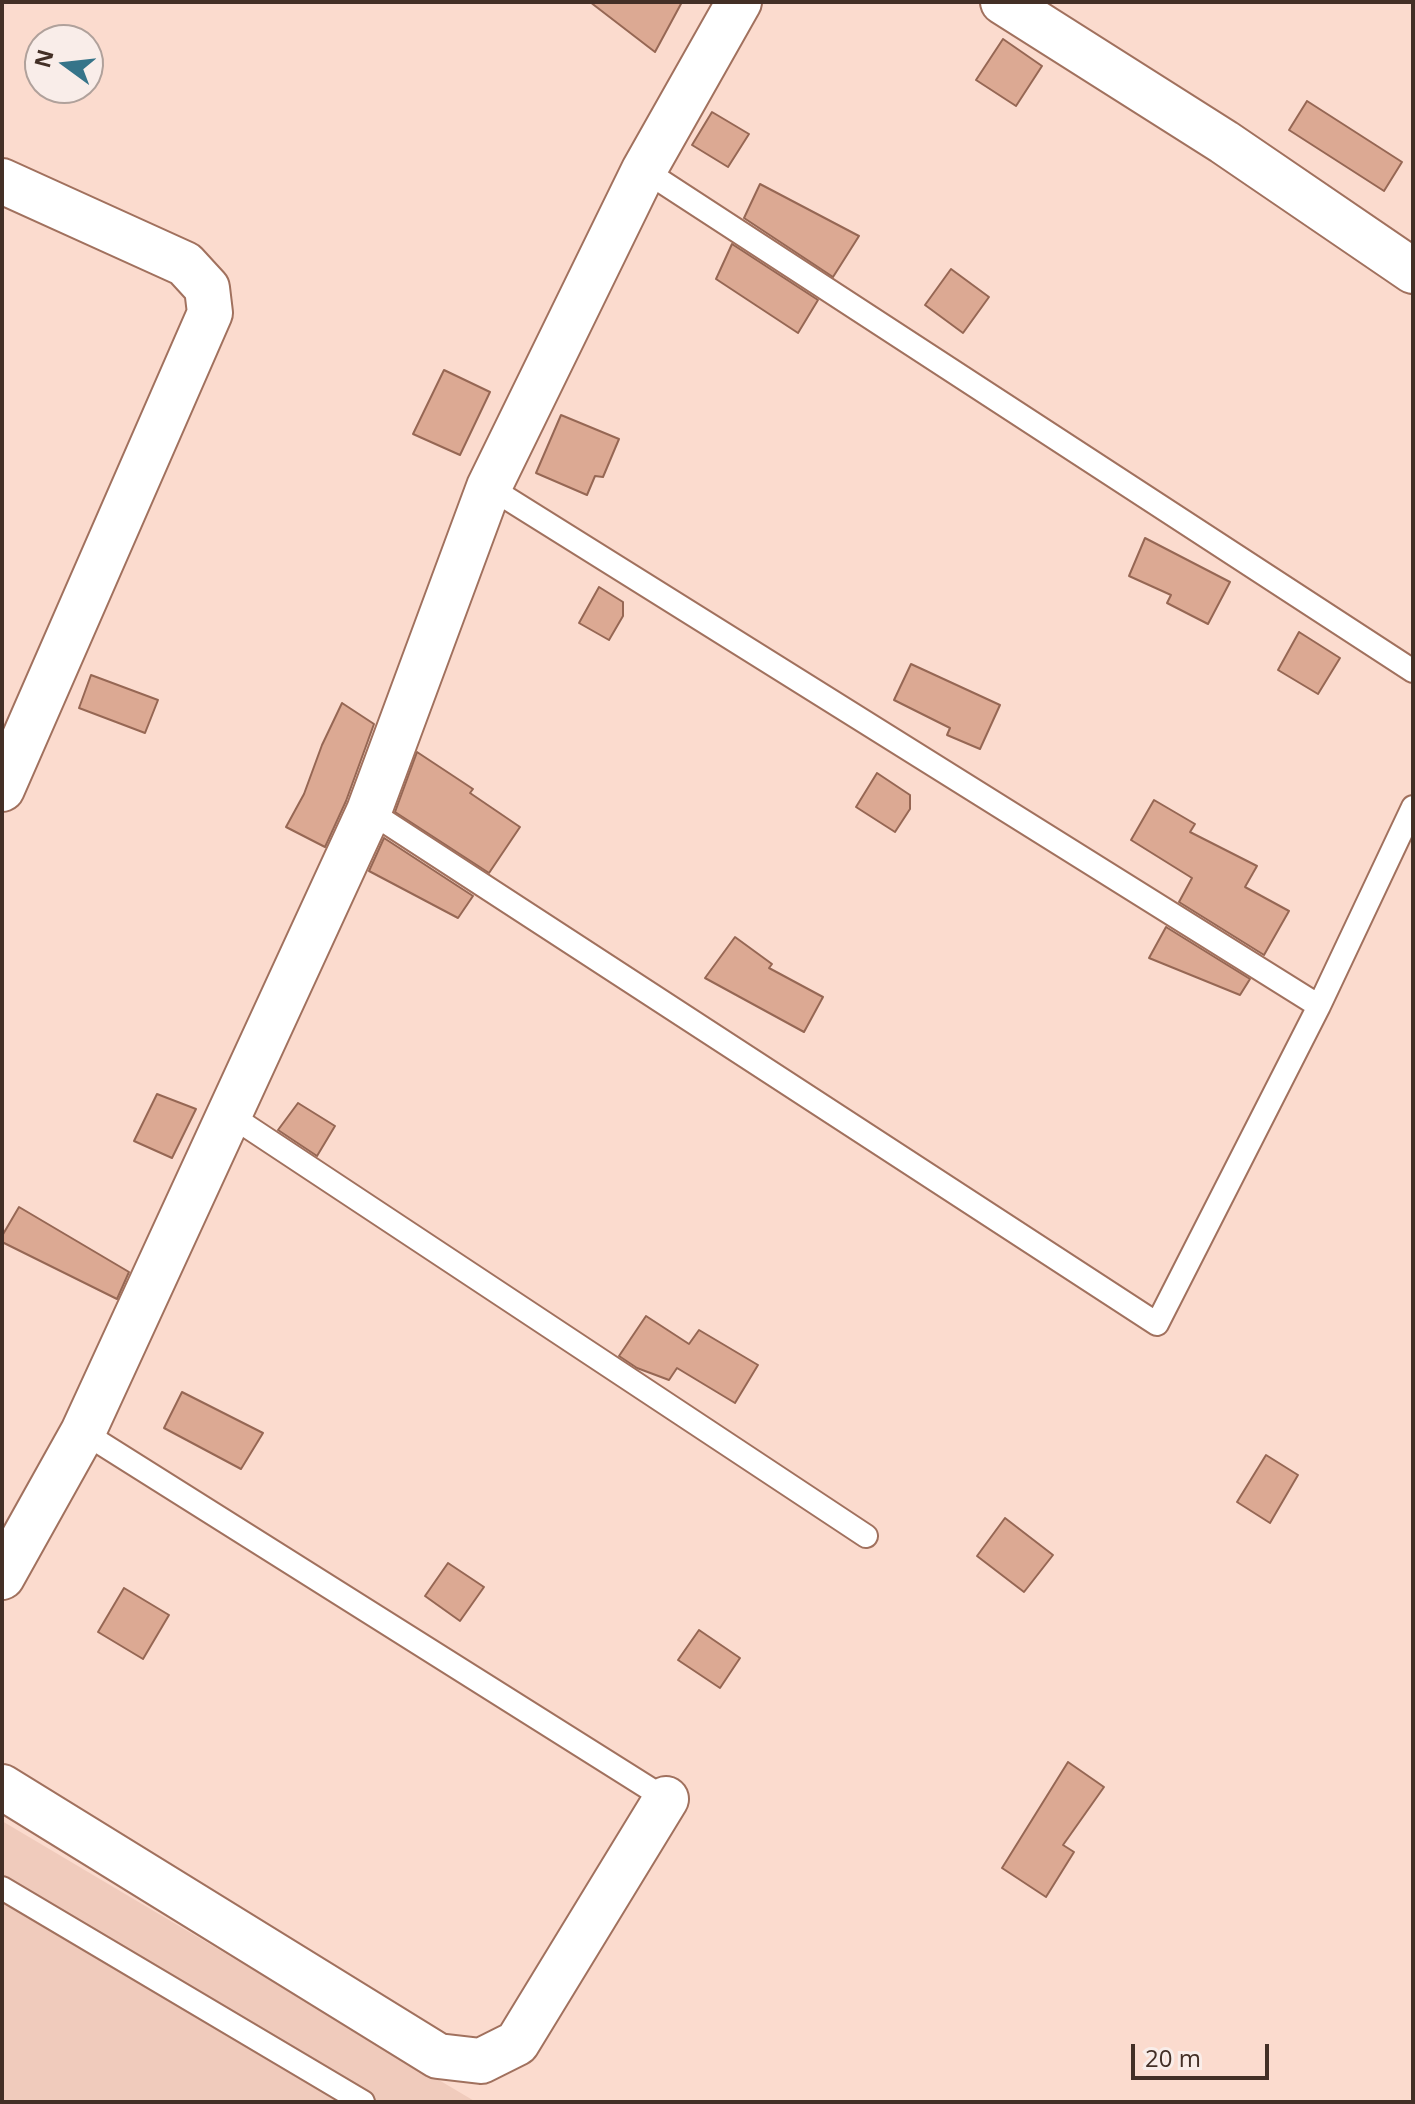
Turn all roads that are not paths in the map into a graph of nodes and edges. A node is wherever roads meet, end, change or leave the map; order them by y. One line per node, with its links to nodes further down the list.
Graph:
1 (739, 2): 3 (street)
2 (1003, 2): 5 (street)
3 (644, 170): 6 (street); 7 (lane)
4 (2, 181): 8 (street)
5 (1413, 271)
6 (489, 487): 10 (street); 11 (lane)
7 (1413, 671)
8 (2, 789)
9 (1413, 807): 11 (lane)
10 (369, 811): 11 (lane); 12 (street)
11 (1319, 1006)
12 (230, 1115): 13 (street); 14 (lane)
13 (83, 1432): 15 (street); 17 (lane)
14 (866, 1536)
15 (2, 1577)
16 (2, 1787): 17 (street)
17 (666, 1799)
18 (2, 1888): 19 (lane)
19 (363, 2102)

